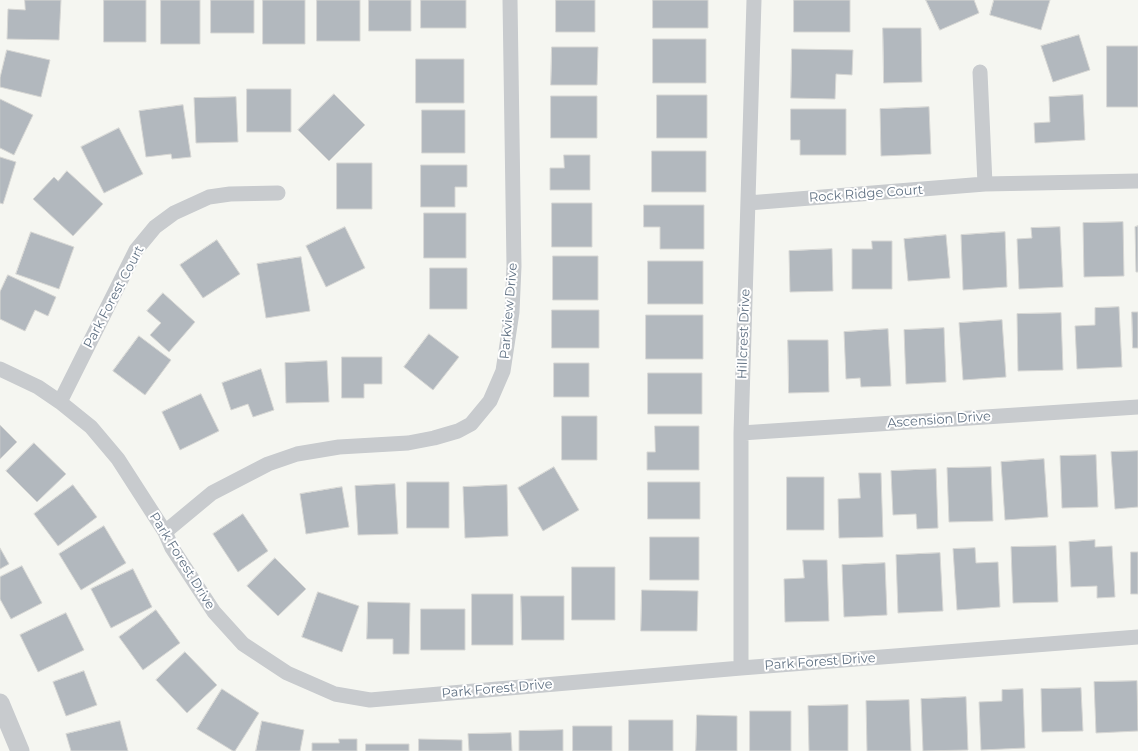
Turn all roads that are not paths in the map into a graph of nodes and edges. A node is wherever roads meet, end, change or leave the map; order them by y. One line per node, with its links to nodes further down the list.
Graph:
1 (510, 0): 12 (street, Parkview Drive)
2 (754, 0): 7 (street, Hillcrest Drive)
3 (980, 72): 5 (street)
4 (1138, 182): 5 (street, Rock Ridge Court)
5 (984, 184): 7 (street, Rock Ridge Court)
6 (278, 193): 9 (street, Park Forest Court)
7 (748, 203): 11 (street, Hillcrest Drive)
8 (0, 368): 9 (street, Park Forest Drive)
9 (60, 402): 12 (street, Park Forest Drive)
10 (1138, 407): 11 (street, Ascension Drive)
11 (741, 433): 14 (street, Hillcrest Drive)
12 (165, 532): 14 (street, Park Forest Drive)
13 (1138, 637): 14 (street, Park Forest Drive)
14 (741, 668)
15 (0, 703): 16 (street)
16 (20, 751)

